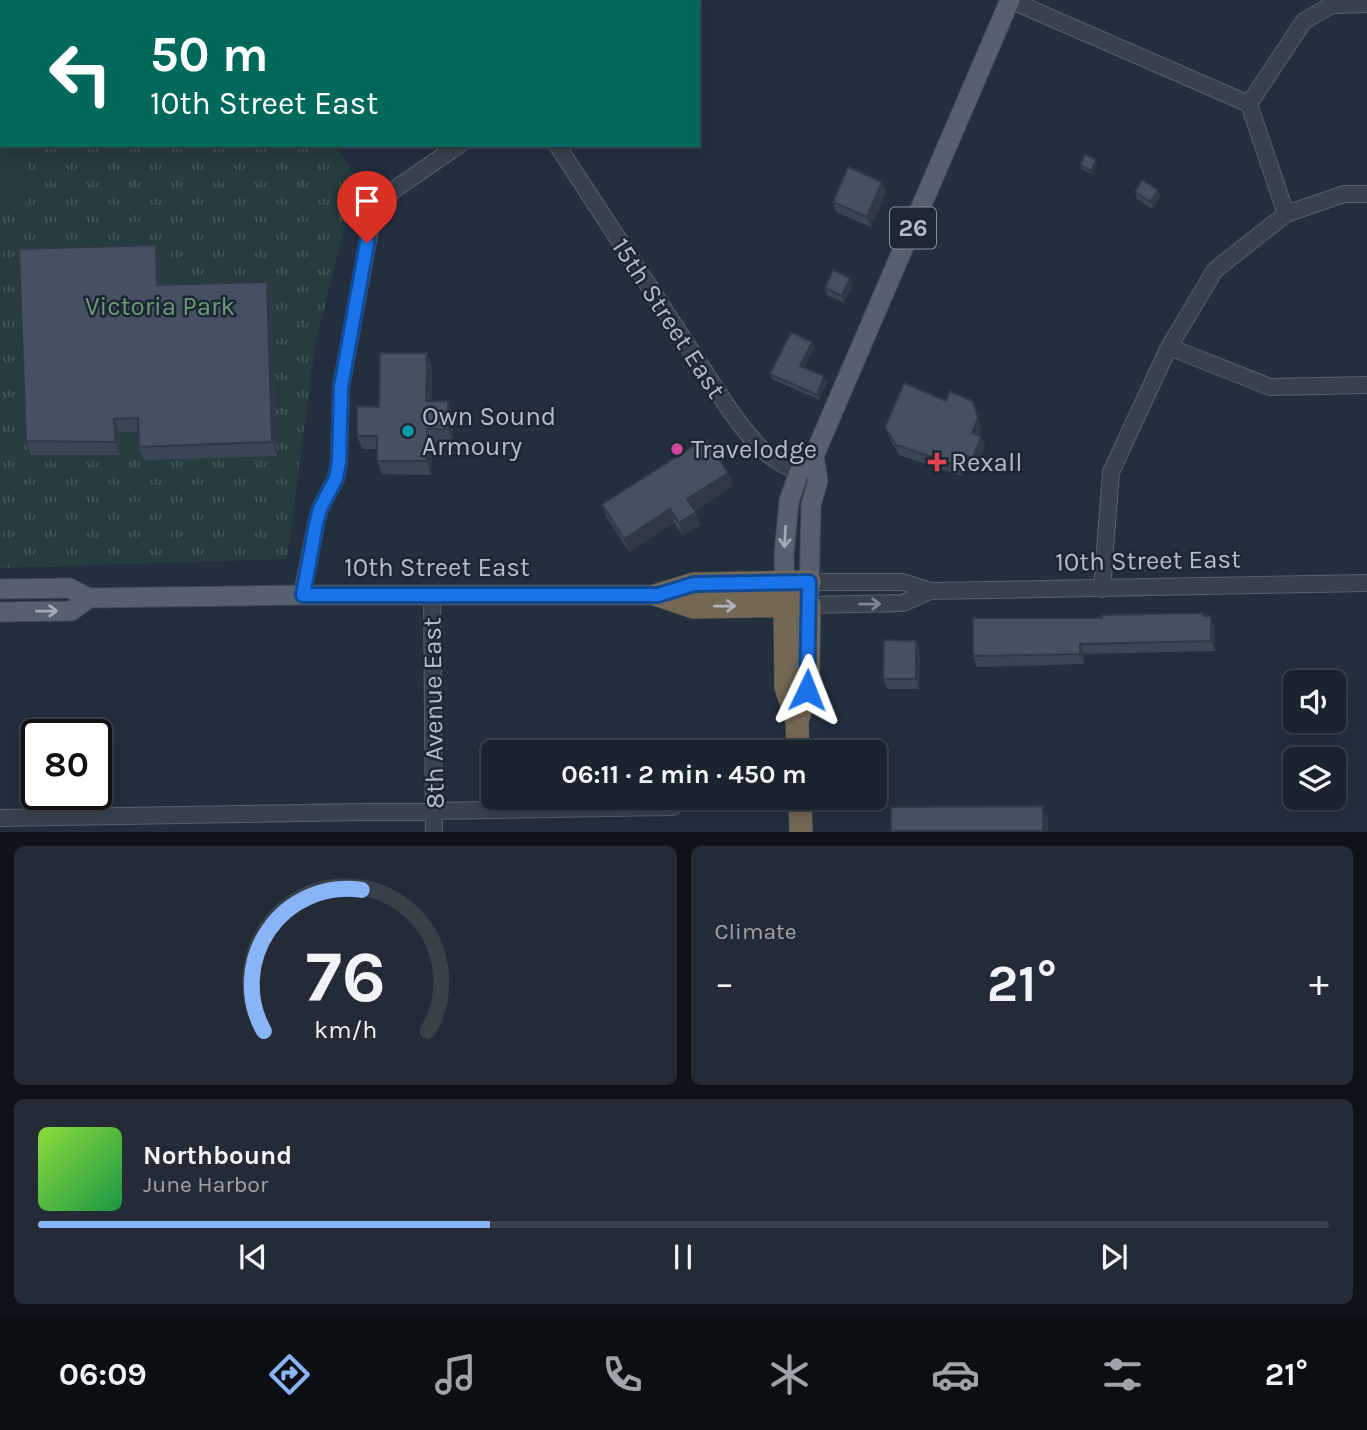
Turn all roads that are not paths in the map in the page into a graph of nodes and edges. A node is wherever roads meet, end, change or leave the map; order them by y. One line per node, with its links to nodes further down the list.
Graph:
1 (1010, 0): 3 (street); 10 (main road, 26)
2 (1367, 4): 3 (street)
3 (1249, 104): 7 (street)
4 (456, 147): 19 (street)
5 (558, 147): 11 (street, 15th Street East)
6 (1367, 194): 7 (street)
7 (1286, 214): 8 (street)
8 (1168, 346): 9 (street); 16 (street)
9 (1367, 385)
10 (814, 456): 11 (main road, 26); 13 (main road, 26)
11 (799, 472): 12 (main road, 26, one-way to 12)
12 (784, 582): 13 (highway, 10th Street East); 20 (highway, 10th Street East); 22 (main road, 26)
13 (809, 582): 17 (street, 10th Street East); 23 (main road)
14 (1367, 583): 16 (street, 10th Street East)
15 (0, 589): 21 (main road, 10th Street East)
16 (1102, 589): 17 (street, 10th Street East)
17 (930, 591): 23 (street, 10th Street East, one-way to 17)
18 (432, 594): 19 (main road, 10th Street East); 20 (main road, 10th Street East); 29 (street, 8th Avenue East)
19 (303, 595): 21 (main road, 10th Street East)
20 (658, 595): 22 (highway, 10th Street East, one-way to 22)
21 (89, 598): 24 (main road, 10th Street East, one-way to 21)
22 (785, 605): 23 (highway, 10th Street East); 25 (highway)
23 (809, 605): 25 (highway)
24 (0, 612)
25 (797, 721): 26 (highway)
26 (798, 740)
27 (530, 810): 29 (street)
28 (800, 810): 32 (highway)
29 (434, 812): 30 (street); 31 (street, 8th Avenue East)
30 (0, 818)
31 (434, 831)
32 (801, 831)

